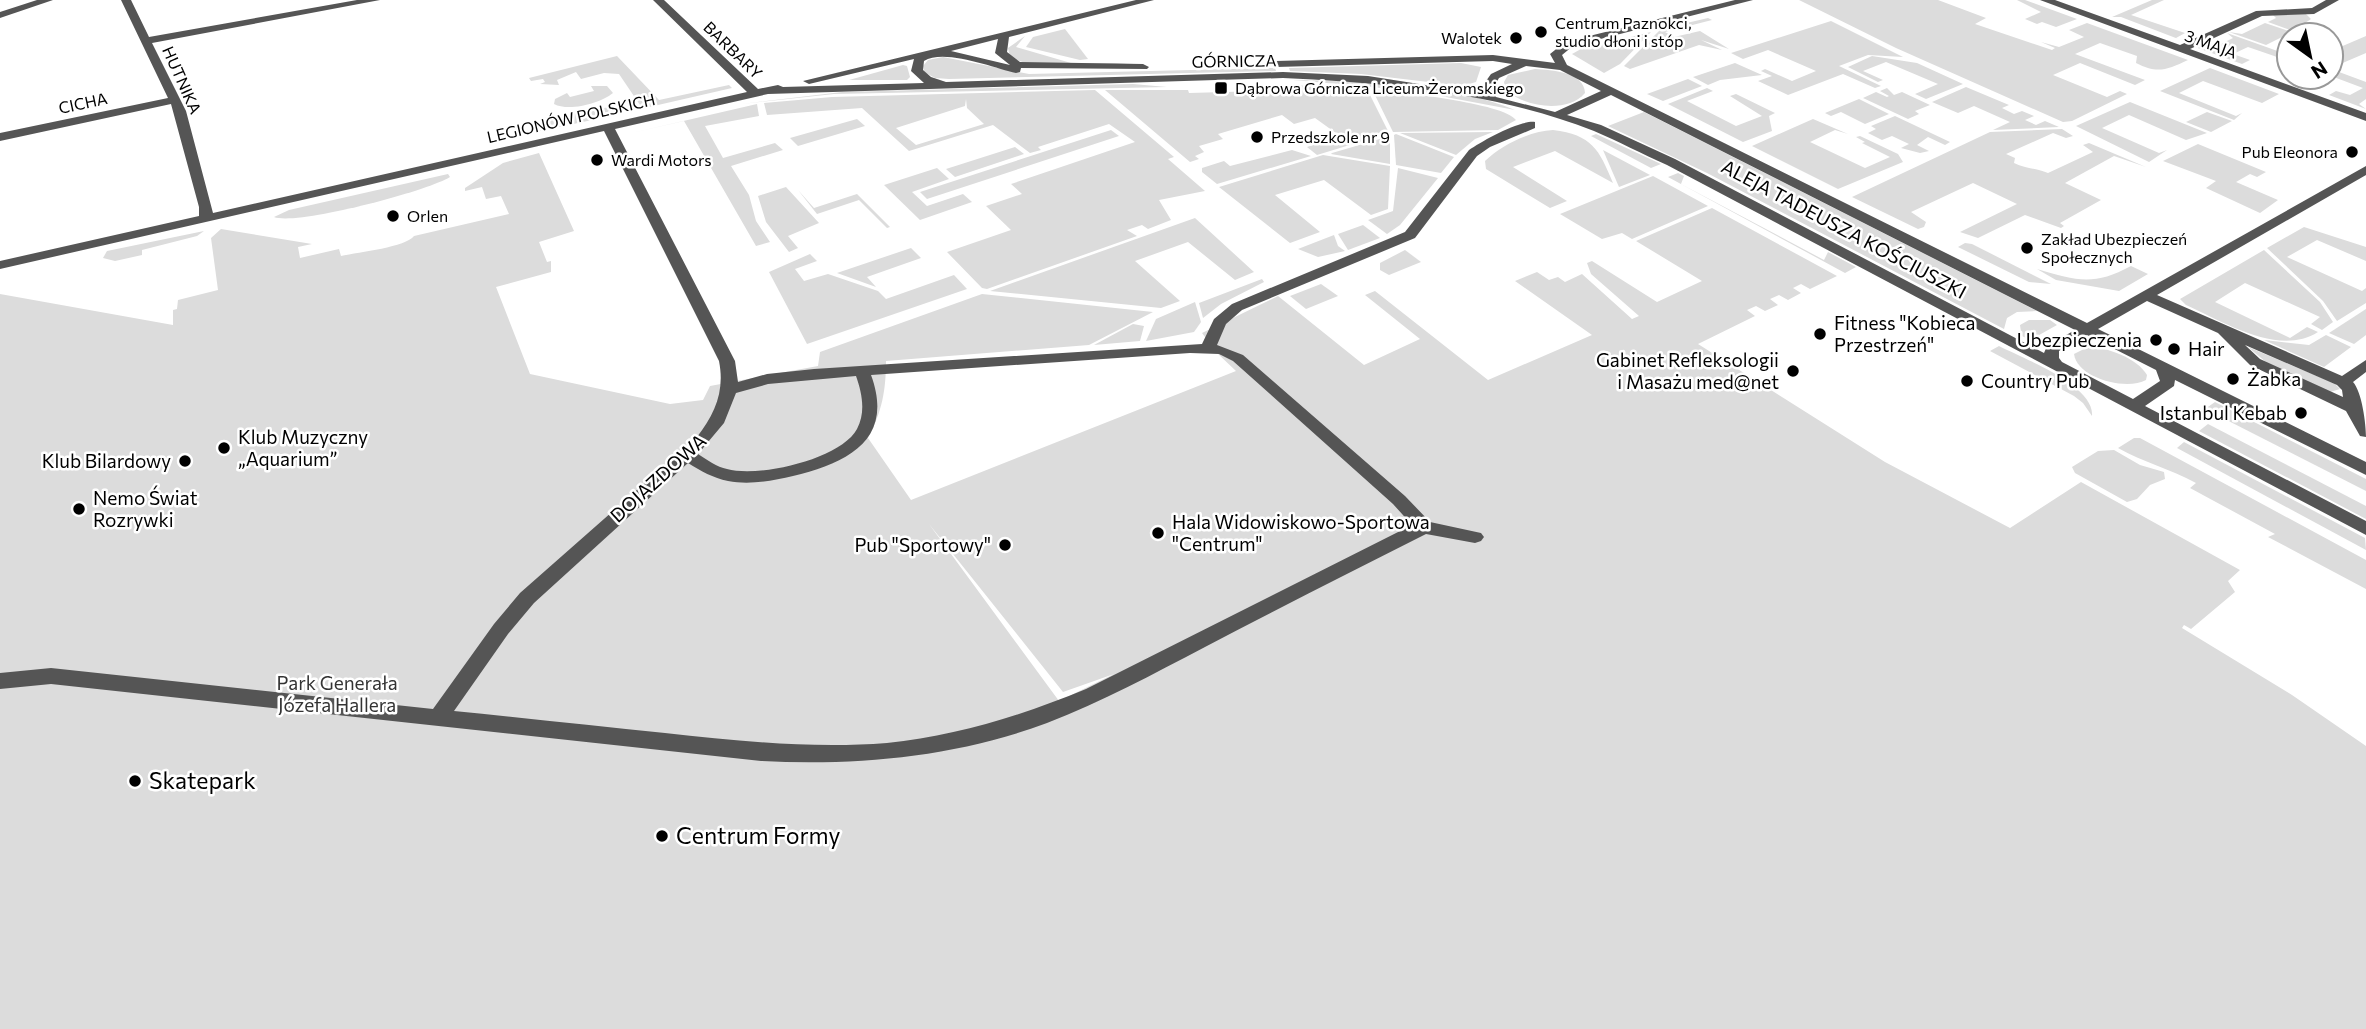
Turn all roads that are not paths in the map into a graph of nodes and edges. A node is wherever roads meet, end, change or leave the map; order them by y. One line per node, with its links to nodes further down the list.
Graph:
1 (48, 0): 10 (street)
2 (125, 0): 12 (street, HUTNIKA)
3 (375, 0): 9 (street)
4 (659, 0): 21 (street, BARBARY)
5 (1149, 0): 11 (street, LEGIONÓW POLSKICH)
6 (1748, 0): 16 (street)
7 (2045, 0): 13 (street, 3 MAJA)
8 (2334, 0): 13 (street)
9 (323, 5): 12 (street)
10 (0, 15)
11 (1004, 35): 14 (street, LEGIONÓW POLSKICH); 17 (street, GÓRNICZA)
12 (145, 41): 23 (street, HUTNIKA)
13 (2181, 49): 25 (street, 3 MAJA)
14 (929, 53): 17 (street, GÓRNICZA); 18 (street, GÓRNICZA); 19 (street, LEGIONÓW POLSKICH)
15 (1534, 61): 16 (street, GÓRNICZA); 17 (street, GÓRNICZA); 22 (street)
16 (1563, 67): 20 (street, ALEJA TADEUSZA KOŚCIUSZKI)
17 (1096, 68)
18 (976, 84): 19 (street, GÓRNICZA); 22 (street, GÓRNICZA)
19 (769, 90): 21 (street, LEGIONÓW POLSKICH)
20 (1613, 90): 24 (street); 33 (street, ALEJA TADEUSZA KOŚCIUSZKI)
21 (756, 94): 27 (street, LEGIONÓW POLSKICH)
22 (1491, 98): 24 (street, GÓRNICZA)
23 (173, 100): 28 (street, CICHA); 30 (street, HUTNIKA)
24 (1557, 115): 38 (street, ALEJA TADEUSZA KOŚCIUSZKI)
25 (2366, 117)
26 (1531, 125): 35 (street)
27 (608, 127): 30 (street, LEGIONÓW POLSKICH); 41 (street)
28 (0, 137)
29 (2366, 170): 32 (street)
30 (206, 218): 31 (street, LEGIONÓW POLSKICH)
31 (0, 265)
32 (2145, 295): 33 (street); 34 (street)
33 (2087, 328): 36 (street, ALEJA TADEUSZA KOŚCIUSZKI); 38 (street)
34 (2220, 329): 40 (street); 43 (street)
35 (1208, 348): 39 (street); 47 (street)
36 (2160, 365): 42 (street); 46 (street, ALEJA TADEUSZA KOŚCIUSZKI)
37 (2366, 365): 40 (street)
38 (2057, 366): 42 (street, ALEJA TADEUSZA KOŚCIUSZKI)
39 (863, 373): 41 (street); 45 (street)
40 (2343, 382): 43 (street)
41 (731, 389): 45 (street, DOJAZDOWA)
42 (2134, 406): 48 (street, ALEJA TADEUSZA KOŚCIUSZKI)
43 (2352, 408): 44 (street)
44 (2366, 432)
45 (684, 460): 51 (street, DOJAZDOWA)
46 (2366, 469)
47 (1424, 527): 49 (street); 51 (street)
48 (2366, 529)
49 (1475, 537)
50 (0, 681): 51 (street)
51 (440, 715)

